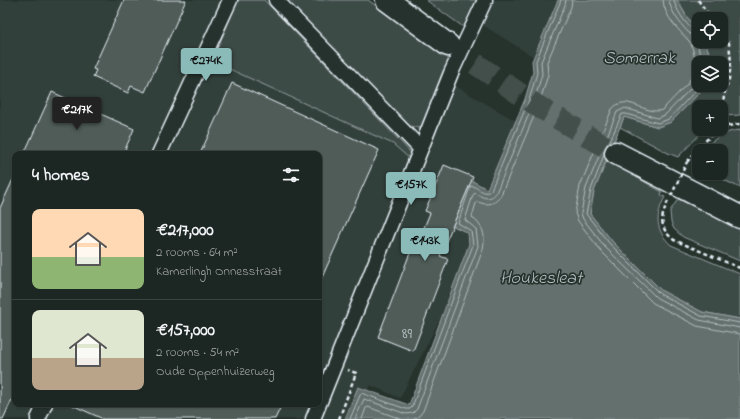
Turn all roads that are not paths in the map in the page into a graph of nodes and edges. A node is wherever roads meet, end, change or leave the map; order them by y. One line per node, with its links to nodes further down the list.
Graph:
1 (230, 0): 7 (street)
2 (276, 0): 6 (street)
3 (387, 0): 5 (main road)
4 (485, 0): 6 (street)
5 (448, 45)
6 (420, 148): 10 (street)
7 (160, 151)
8 (616, 153): 9 (main road)
9 (740, 216)
10 (322, 396)
11 (44, 407): 13 (street)
12 (318, 407): 14 (street)
13 (38, 419)
14 (313, 419)

